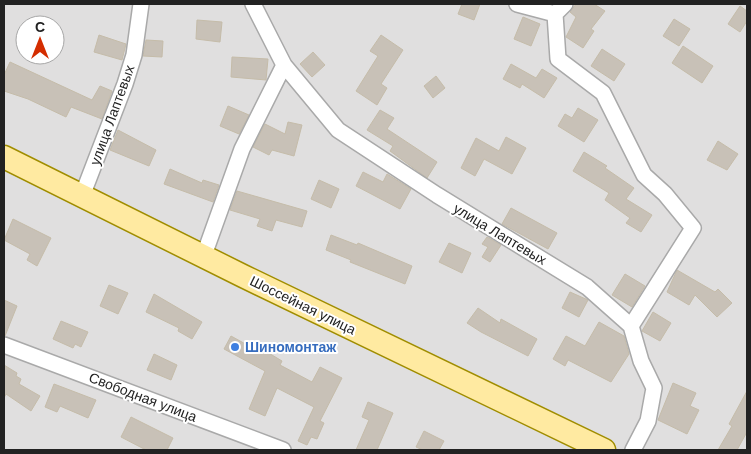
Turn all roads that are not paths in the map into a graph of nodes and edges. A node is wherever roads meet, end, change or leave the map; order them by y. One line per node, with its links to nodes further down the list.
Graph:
1 (141, 4): 7 (street, улица Лаптевых)
2 (253, 4): 5 (street, улица Лаптевых)
3 (517, 4): 4 (street)
4 (560, 9): 9 (street)
5 (284, 65): 8 (street); 9 (street, улица Лаптевых)
6 (4, 157): 7 (main road, Шоссейная улица)
7 (82, 196): 8 (main road, Шоссейная улица)
8 (204, 255): 12 (main road, Шоссейная улица)
9 (631, 326): 13 (street)
10 (4, 345): 11 (street, Свободная улица)
11 (283, 450)
12 (604, 450)
13 (633, 450)

